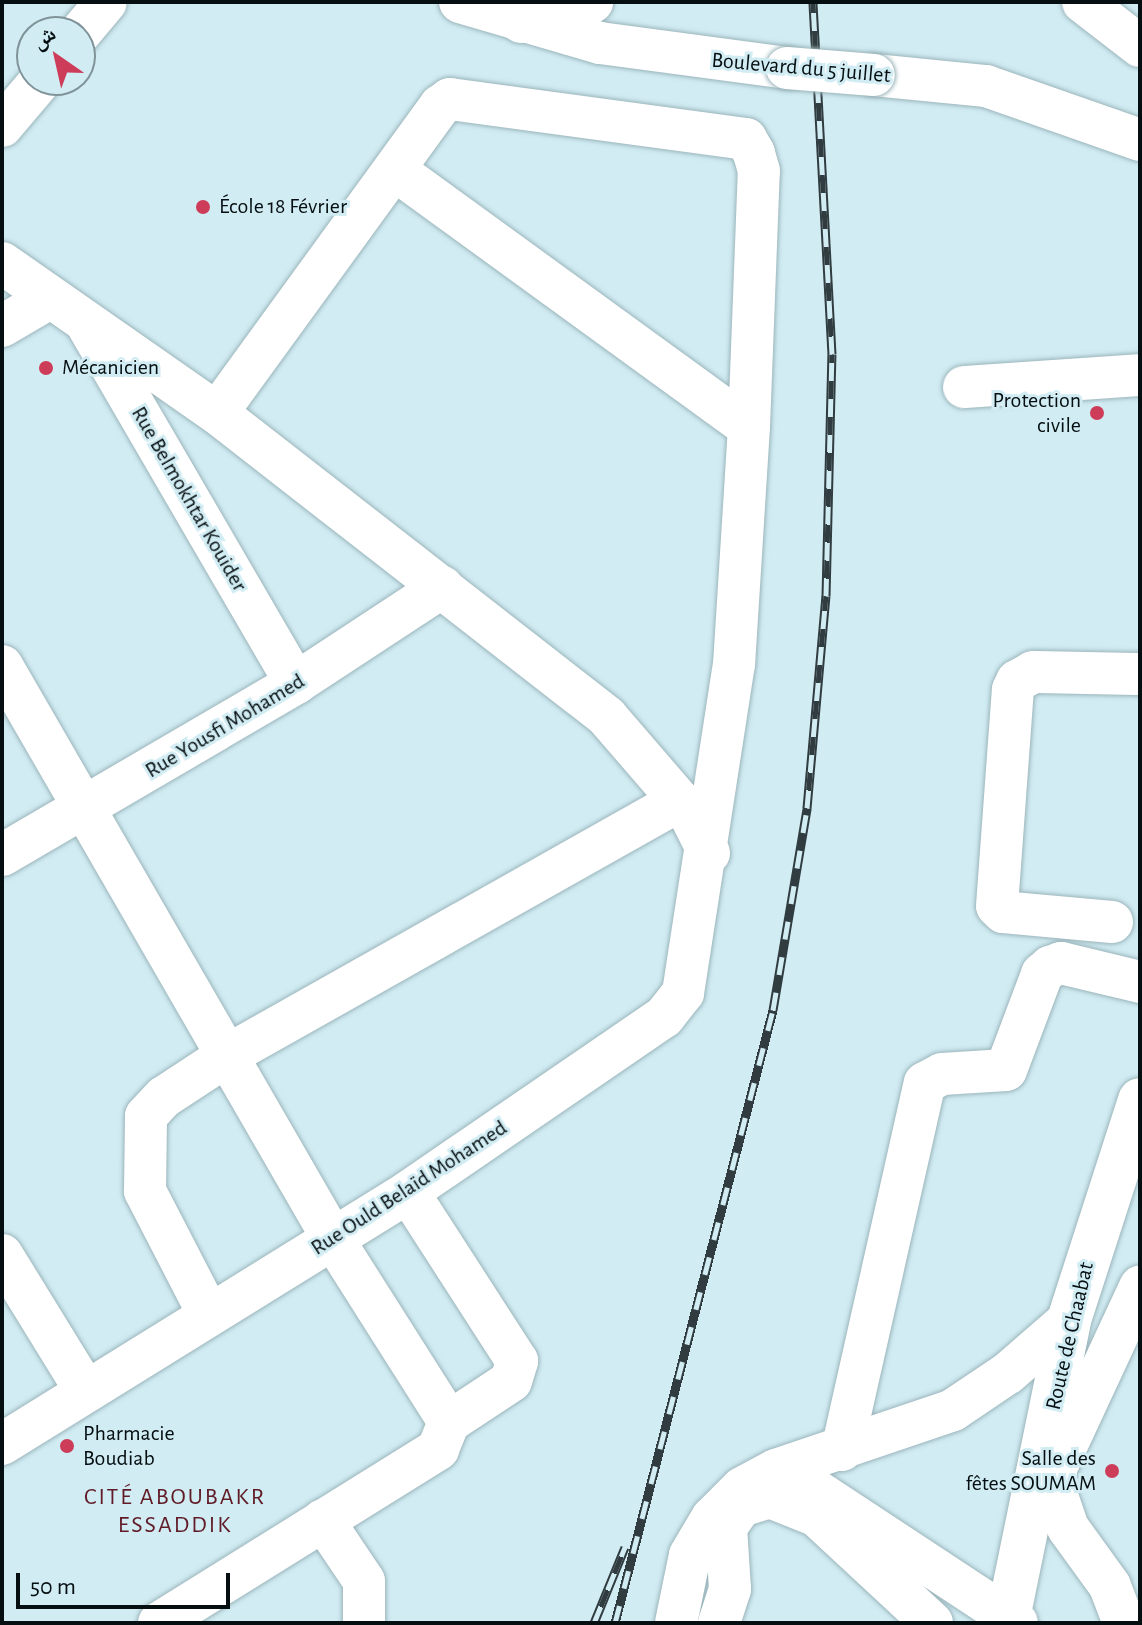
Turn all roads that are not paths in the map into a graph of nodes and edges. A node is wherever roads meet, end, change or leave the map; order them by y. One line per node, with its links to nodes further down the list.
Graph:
1 (460, 2): 4 (street, Boulevard du 5 juillet)
2 (592, 2): 4 (street)
3 (1083, 2): 5 (street)
4 (520, 23): 8 (street, Boulevard du 5 juillet, bridge)
5 (1140, 46)
6 (27, 96): 7 (street)
7 (2, 126)
8 (1140, 140)
9 (395, 170): 15 (street); 16 (street); 16 (street, Rue Ould Belaïd Mohamed)
10 (2, 263): 11 (street)
11 (65, 307): 12 (street); 15 (street); 20 (street, Rue Belmokhtar Kouider)
12 (2, 326)
13 (1140, 375): 14 (street)
14 (964, 387)
15 (217, 413): 17 (street)
16 (749, 427): 23 (street, Rue Ould Belaïd Mohamed)
17 (442, 587): 20 (street, Rue Yousfi Mohamed); 21 (street)
18 (2, 666): 22 (street)
19 (1140, 674): 25 (street)
20 (296, 683): 22 (street, Rue Yousfi Mohamed)
21 (679, 801): 23 (street); 27 (street)
22 (84, 811): 24 (street, Rue Yousfi Mohamed); 27 (street)
23 (709, 853): 29 (street, Rue Ould Belaïd Mohamed)
24 (2, 855)
25 (1112, 922)
26 (1140, 982): 38 (street)
27 (228, 1055): 30 (street); 33 (street)
28 (1140, 1100): 34 (main road, Route de Chaabat)
29 (408, 1192): 30 (street, Rue Ould Belaïd Mohamed); 36 (street)
30 (333, 1239): 33 (street, Rue Ould Belaïd Mohamed); 36 (street)
31 (2, 1255): 35 (street)
32 (1140, 1287): 41 (street)
33 (209, 1315): 35 (street, Rue Ould Belaïd Mohamed)
34 (1069, 1320): 38 (street); 41 (main road, Route de Chaabat)
35 (85, 1390): 37 (street, Rue Ould Belaïd Mohamed)
36 (449, 1422): 40 (street)
37 (2, 1444)
38 (842, 1450): 39 (street)
39 (776, 1470): 44 (street); 47 (street)
40 (323, 1520): 45 (street); 46 (street)
41 (1050, 1522): 44 (main road, Route de Chaabat); 51 (street)
42 (894, 1590): 43 (street); 49 (street); 50 (street)
43 (724, 1606): 48 (street)
44 (1011, 1621)
45 (159, 1623)
46 (364, 1623)
47 (676, 1623)
48 (754, 1623)
49 (919, 1623)
50 (932, 1623)
51 (1124, 1623)

